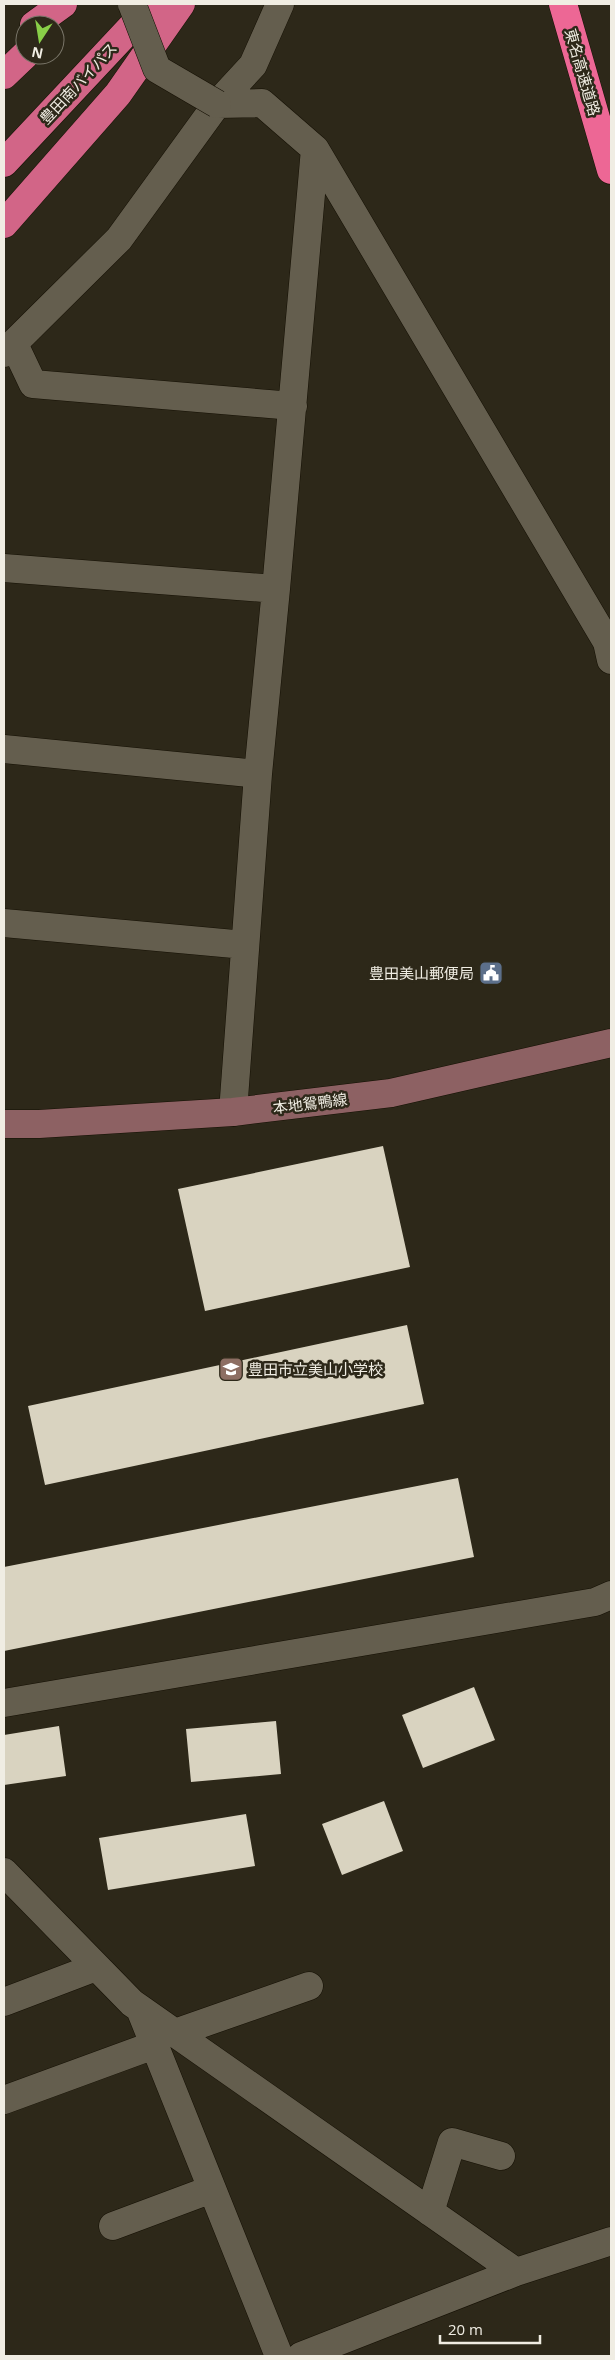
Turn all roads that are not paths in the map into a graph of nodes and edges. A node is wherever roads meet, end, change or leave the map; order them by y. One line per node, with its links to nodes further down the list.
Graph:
1 (63, 4): 8 (highway)
2 (79, 4): 9 (highway)
3 (132, 4): 14 (street, bridge)
4 (153, 4): 16 (highway, 豊田南バイパス)
5 (181, 4): 18 (highway)
6 (280, 4): 14 (street)
7 (563, 4): 17 (highway, 東名高速道路)
8 (48, 15)
9 (65, 17)
10 (15, 42): 11 (highway)
11 (4, 52)
12 (15, 65): 13 (highway)
13 (4, 75)
14 (217, 104): 15 (street); 19 (street)
15 (315, 149): 20 (street); 23 (street)
16 (4, 163)
17 (611, 170)
18 (4, 224)
19 (9, 348): 20 (street)
20 (293, 406): 22 (street)
21 (4, 568): 22 (street)
22 (276, 589): 25 (street)
23 (611, 660)
24 (4, 749): 25 (street)
25 (258, 774): 27 (street)
26 (4, 923): 27 (street)
27 (245, 945): 29 (street)
28 (611, 1043): 29 (main road, 本地鴛鴨線)
29 (233, 1112): 30 (main road, 本地鴛鴨線)
30 (4, 1124)
31 (611, 1595): 32 (street)
32 (4, 1703)
33 (4, 1872): 34 (street)
34 (14, 1898): 35 (street)
35 (96, 1967): 37 (street); 38 (street)
36 (309, 1986): 38 (street)
37 (4, 2002)
38 (165, 2039): 39 (street); 41 (street); 42 (street)
39 (4, 2100)
40 (501, 2156): 42 (street)
41 (212, 2189): 43 (street); 46 (street)
42 (430, 2212): 45 (street)
43 (113, 2226)
44 (611, 2241): 45 (street)
45 (516, 2272): 47 (street)
46 (279, 2356)
47 (301, 2356)

